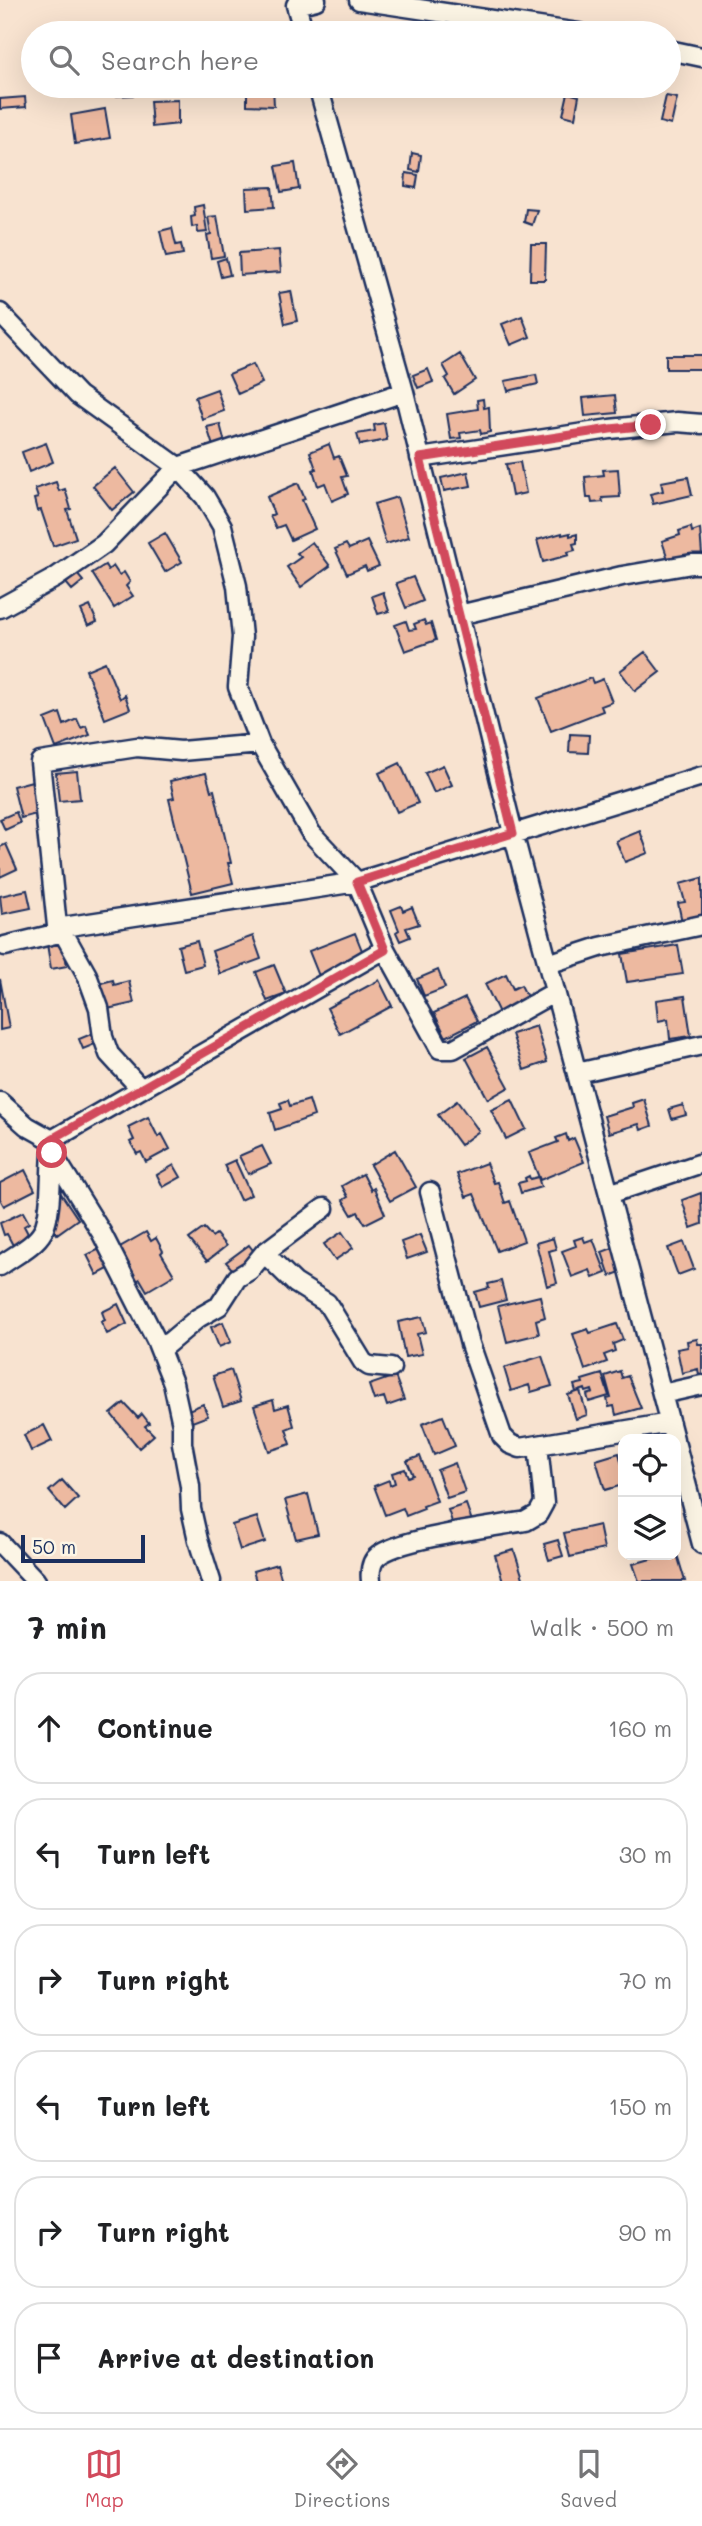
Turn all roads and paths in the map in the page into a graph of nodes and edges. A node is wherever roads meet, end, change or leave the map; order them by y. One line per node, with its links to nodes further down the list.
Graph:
1 (316, 0): 3 (street)
2 (359, 0): 4 (street)
3 (301, 21)
4 (499, 21)
5 (681, 53): 6 (street)
6 (702, 57)
7 (321, 98): 9 (street)
8 (0, 313): 12 (street)
9 (404, 392): 11 (street); 12 (street)
10 (702, 424): 11 (street)
11 (420, 458): 15 (street)
12 (178, 467): 14 (street); 16 (street)
13 (702, 564): 15 (street)
14 (0, 608)
15 (459, 615): 18 (street)
16 (260, 744): 19 (street); 19 (street)
17 (702, 776): 18 (street)
18 (513, 833): 19 (street); 23 (street)
19 (357, 882): 22 (street)
20 (702, 925): 23 (street)
21 (5, 946): 27 (street)
22 (385, 950): 24 (street); 27 (street)
23 (548, 964): 24 (street)
24 (555, 992): 26 (street)
25 (702, 1045): 26 (street)
26 (577, 1073): 32 (street)
27 (141, 1089): 29 (street)
28 (0, 1102): 29 (street)
29 (52, 1146): 35 (street); 36 (street)
30 (702, 1163): 32 (street)
31 (430, 1192): 41 (street)
32 (609, 1194): 39 (street)
33 (324, 1208): 34 (street)
34 (264, 1254): 36 (street); 37 (street)
35 (0, 1266)
36 (160, 1350): 47 (street)
37 (391, 1368)
38 (702, 1385): 39 (street)
39 (662, 1394): 40 (street)
40 (672, 1431): 41 (street)
41 (538, 1445): 48 (street)
42 (681, 1462): 43 (street)
43 (699, 1522): 45 (street)
44 (0, 1543): 46 (street)
45 (702, 1544)
46 (36, 1581)
47 (211, 1581)
48 (370, 1581)

